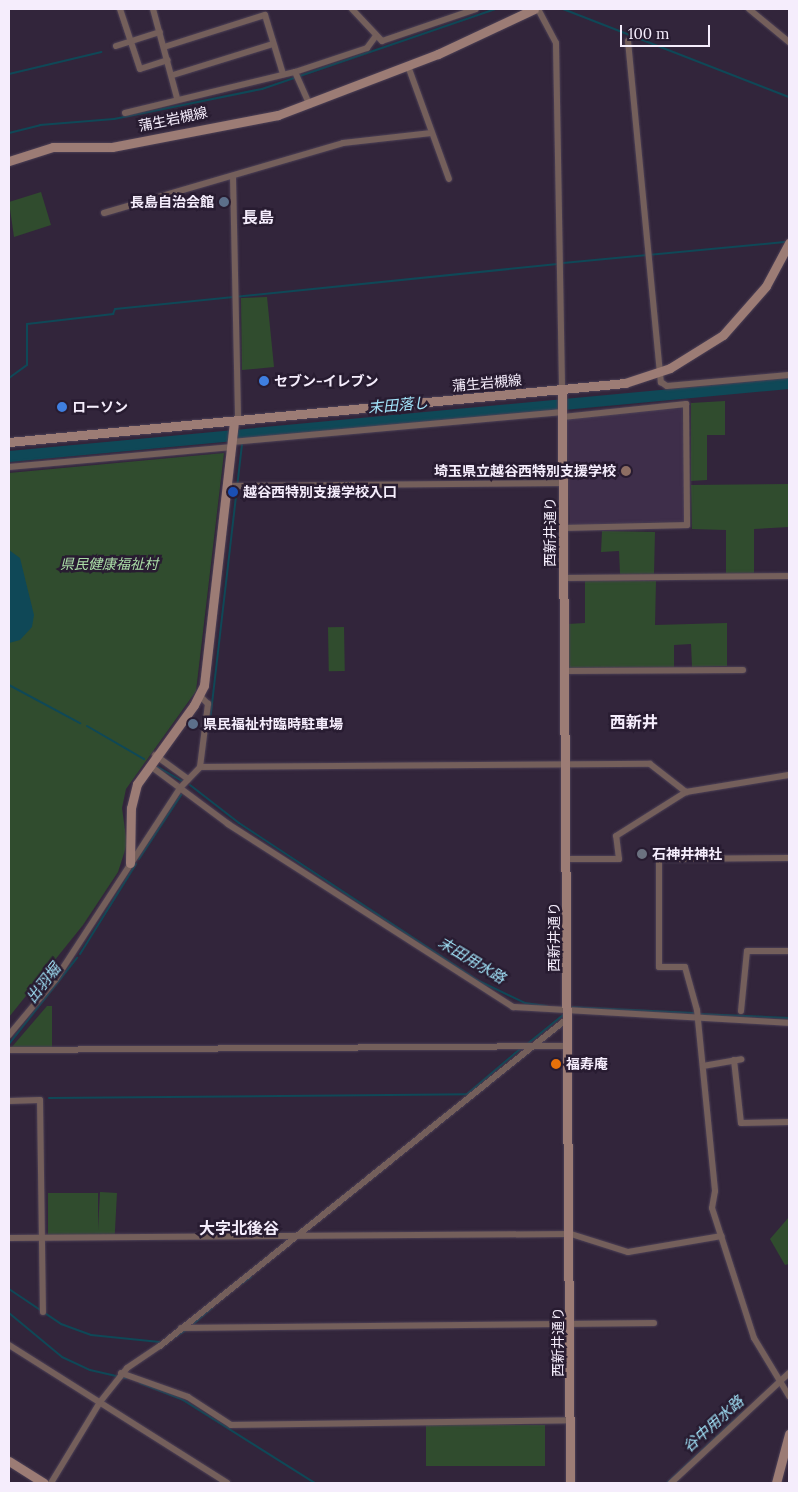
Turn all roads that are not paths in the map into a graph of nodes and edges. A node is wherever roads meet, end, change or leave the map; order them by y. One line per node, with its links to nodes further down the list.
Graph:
1 (120, 9): 11 (street)
2 (153, 9): 8 (street)
3 (352, 9): 9 (street)
4 (476, 9): 9 (street)
5 (534, 9): 17 (street, 蒲生岩槻線)
6 (538, 9): 32 (street)
7 (750, 9): 12 (street)
8 (160, 32): 11 (street); 15 (street)
9 (375, 37): 18 (street)
10 (628, 41): 30 (street)
11 (131, 42): 14 (street); 16 (street)
12 (789, 42)
13 (273, 44): 15 (street); 19 (street); 20 (street)
14 (116, 46)
15 (164, 47): 16 (street)
16 (168, 60): 20 (street)
17 (408, 66): 22 (street, 蒲生岩槻線); 24 (street)
18 (295, 72): 19 (street); 22 (street)
19 (283, 74): 21 (street)
20 (173, 75): 21 (street)
21 (177, 98): 23 (street)
22 (310, 105): 25 (street, 蒲生岩槻線)
23 (125, 113)
24 (431, 133): 26 (street); 27 (street)
25 (9, 161)
26 (233, 177): 28 (street); 34 (street)
27 (449, 179)
28 (104, 213)
29 (789, 243): 30 (street, 蒲生岩槻線)
30 (659, 373): 31 (street); 32 (street, 蒲生岩槻線)
31 (789, 375)
32 (562, 390): 33 (street, 西新井通り); 34 (street, 蒲生岩槻線)
33 (563, 414): 36 (street); 38 (street, 西新井通り); 40 (street)
34 (234, 422): 35 (street, 蒲生岩槻線); 36 (street)
35 (9, 442)
36 (232, 444): 37 (street); 39 (street)
37 (9, 467)
38 (564, 483): 39 (street); 40 (street, 西新井通り)
39 (228, 486): 45 (street)
40 (564, 528): 42 (street, 西新井通り)
41 (789, 576): 42 (street)
42 (564, 578): 43 (street, 西新井通り)
43 (565, 670): 44 (street); 47 (street, 西新井通り)
44 (743, 670)
45 (200, 696): 46 (street); 48 (street)
46 (155, 754): 51 (street); 56 (street)
47 (565, 765): 48 (street); 53 (street); 55 (street, 西新井通り)
48 (200, 767): 51 (street)
49 (153, 768): 52 (street)
50 (789, 775): 53 (street)
51 (188, 779): 52 (street)
52 (180, 788): 56 (street); 59 (street)
53 (686, 792): 55 (street)
54 (789, 858): 60 (street)
55 (567, 859): 59 (street, 西新井通り)
56 (130, 863): 62 (street)
57 (789, 951): 58 (street)
58 (741, 1011)
59 (568, 1015): 60 (street); 63 (street, 西新井通り); 64 (street)
60 (698, 1019): 61 (street); 66 (street)
61 (789, 1024)
62 (9, 1035)
63 (568, 1046): 64 (street); 69 (street, 西新井通り)
64 (528, 1047): 65 (street); 70 (street)
65 (9, 1050)
66 (702, 1066): 68 (street); 71 (street)
67 (9, 1101): 73 (street)
68 (789, 1122)
69 (571, 1234): 70 (street); 71 (street); 76 (street, 西新井通り)
70 (296, 1236): 73 (street); 77 (street)
71 (722, 1236): 81 (street)
72 (9, 1238): 73 (street)
73 (42, 1238): 74 (street)
74 (43, 1312)
75 (654, 1323): 76 (street)
76 (571, 1326): 77 (street); 84 (street, 西新井通り)
77 (181, 1328): 80 (street)
78 (9, 1345): 83 (street)
79 (789, 1372): 81 (street)
80 (121, 1373): 83 (street); 84 (street)
81 (780, 1384): 82 (street); 91 (street)
82 (789, 1396)
83 (100, 1402): 88 (street); 89 (street)
84 (572, 1420): 90 (street, 西新井通り)
85 (789, 1434): 92 (street)
86 (9, 1461): 87 (street)
87 (44, 1483)
88 (51, 1483)
89 (227, 1483)
90 (570, 1483)
91 (671, 1483)
92 (776, 1483)

